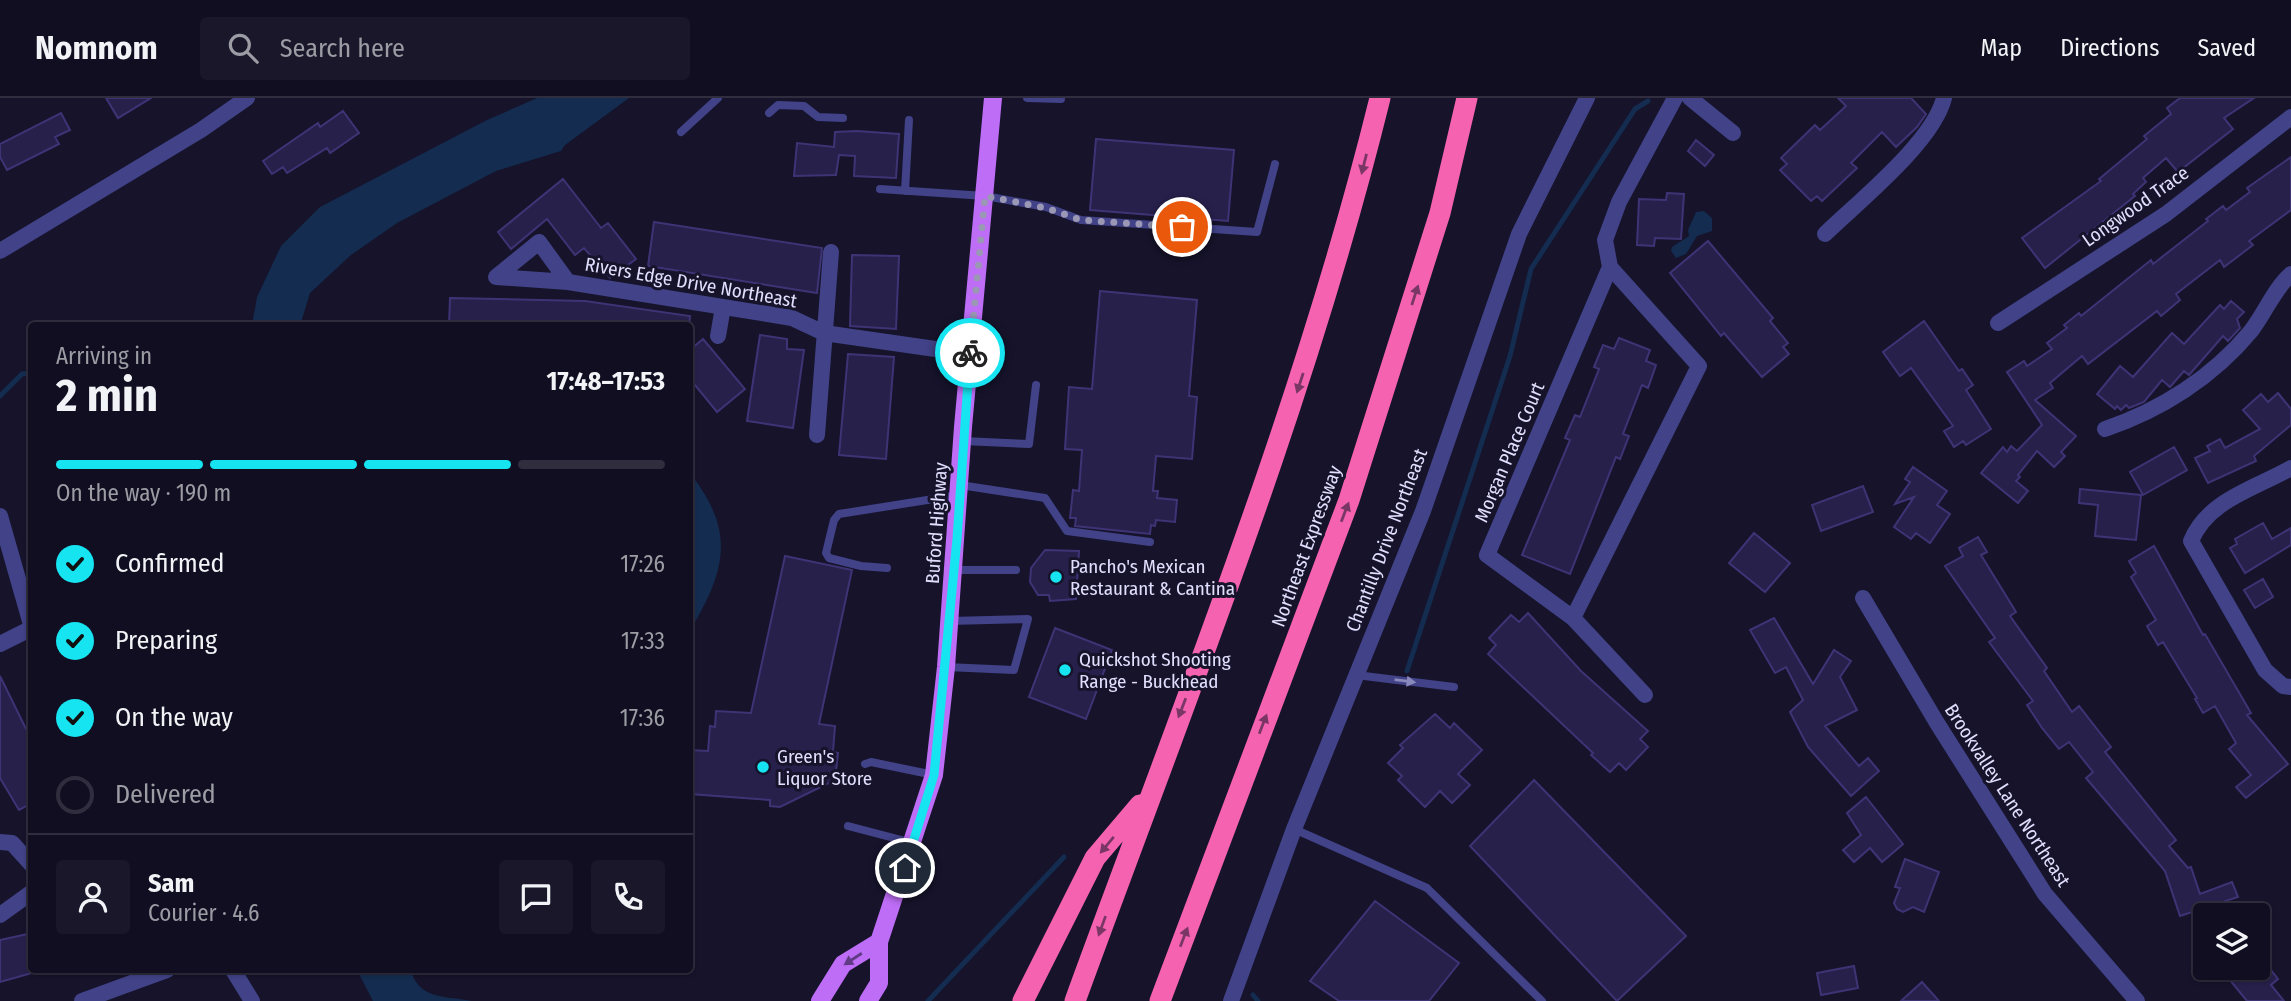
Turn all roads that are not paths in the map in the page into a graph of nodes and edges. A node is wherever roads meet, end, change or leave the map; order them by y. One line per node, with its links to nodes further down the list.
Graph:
1 (247, 98): 23 (street)
2 (718, 98): 16 (lane)
3 (993, 98): 21 (main road, Buford Highway)
4 (1027, 98): 11 (lane)
5 (1380, 98): 57 (highway, one-way to 57)
6 (1467, 98): 74 (highway, Northeast Expressway, one-way to 6)
7 (1587, 98): 51 (street, Chantilly Drive Northeast)
8 (1675, 98): 25 (street, Morgan Place Court)
9 (1690, 98): 17 (street)
10 (1944, 98): 22 (street)
11 (1061, 99)
12 (769, 113): 14 (lane)
13 (2291, 117): 29 (street, Longwood Trace)
14 (843, 118)
15 (909, 120): 20 (lane)
16 (681, 132)
17 (1733, 133)
18 (1275, 164): 21 (lane)
19 (880, 189): 20 (lane)
20 (905, 191): 21 (lane)
21 (985, 196): 32 (main road, Buford Highway)
22 (1825, 234)
23 (0, 250)
24 (831, 252): 30 (street)
25 (1610, 267): 46 (street); 46 (street, Morgan Place Court)
26 (2291, 274): 34 (street)
27 (568, 282): 28 (street, Rivers Edge Drive Northeast)
28 (723, 307): 30 (street, Rivers Edge Drive Northeast); 31 (street)
29 (1998, 323)
30 (824, 333): 32 (street, Rivers Edge Drive Northeast); 35 (street)
31 (718, 336)
32 (970, 354): 36 (main road, Buford Highway)
33 (1036, 385): 36 (lane)
34 (2105, 429)
35 (817, 435)
36 (963, 441): 38 (main road, Buford Highway)
37 (2291, 468): 53 (street)
38 (960, 490): 40 (lane); 41 (lane); 42 (main road, Buford Highway)
39 (0, 516): 45 (street)
40 (1150, 542)
41 (887, 568)
42 (954, 570): 43 (lane); 47 (main road, Buford Highway)
43 (1016, 570)
44 (1863, 598): 77 (street, Brookvalley Lane Northeast)
45 (28, 614)
46 (1573, 618): 54 (street, Morgan Place Court)
47 (950, 621): 50 (main road, Buford Highway); 50 (lane)
48 (28, 630): 49 (street)
49 (0, 644)
50 (946, 667): 56 (main road, Buford Highway)
51 (1356, 675): 52 (lane, one-way to 52); 59 (street, Chantilly Drive Northeast)
52 (1454, 687)
53 (2291, 687)
54 (1645, 695)
55 (865, 764): 56 (lane)
56 (934, 775): 61 (main road, Buford Highway)
57 (1150, 793): 72 (highway, one-way to 72); 73 (highway, one-way to 73)
58 (848, 826): 61 (lane)
59 (1294, 829): 75 (street, Chantilly Drive Northeast); 76 (lane)
60 (0, 842): 62 (street)
61 (913, 843): 65 (main road, Buford Highway)
62 (28, 858)
63 (28, 895): 64 (street)
64 (0, 915)
65 (879, 942): 70 (main road, one-way to 70); 71 (main road, Buford Highway)
66 (159, 973): 68 (street)
67 (235, 973): 69 (street)
68 (82, 1001)
69 (252, 1001)
70 (820, 1001)
71 (868, 1001)
72 (1023, 1001)
73 (1075, 1001)
74 (1160, 1001)
75 (1231, 1001)
76 (1542, 1001)
77 (2137, 1001)

